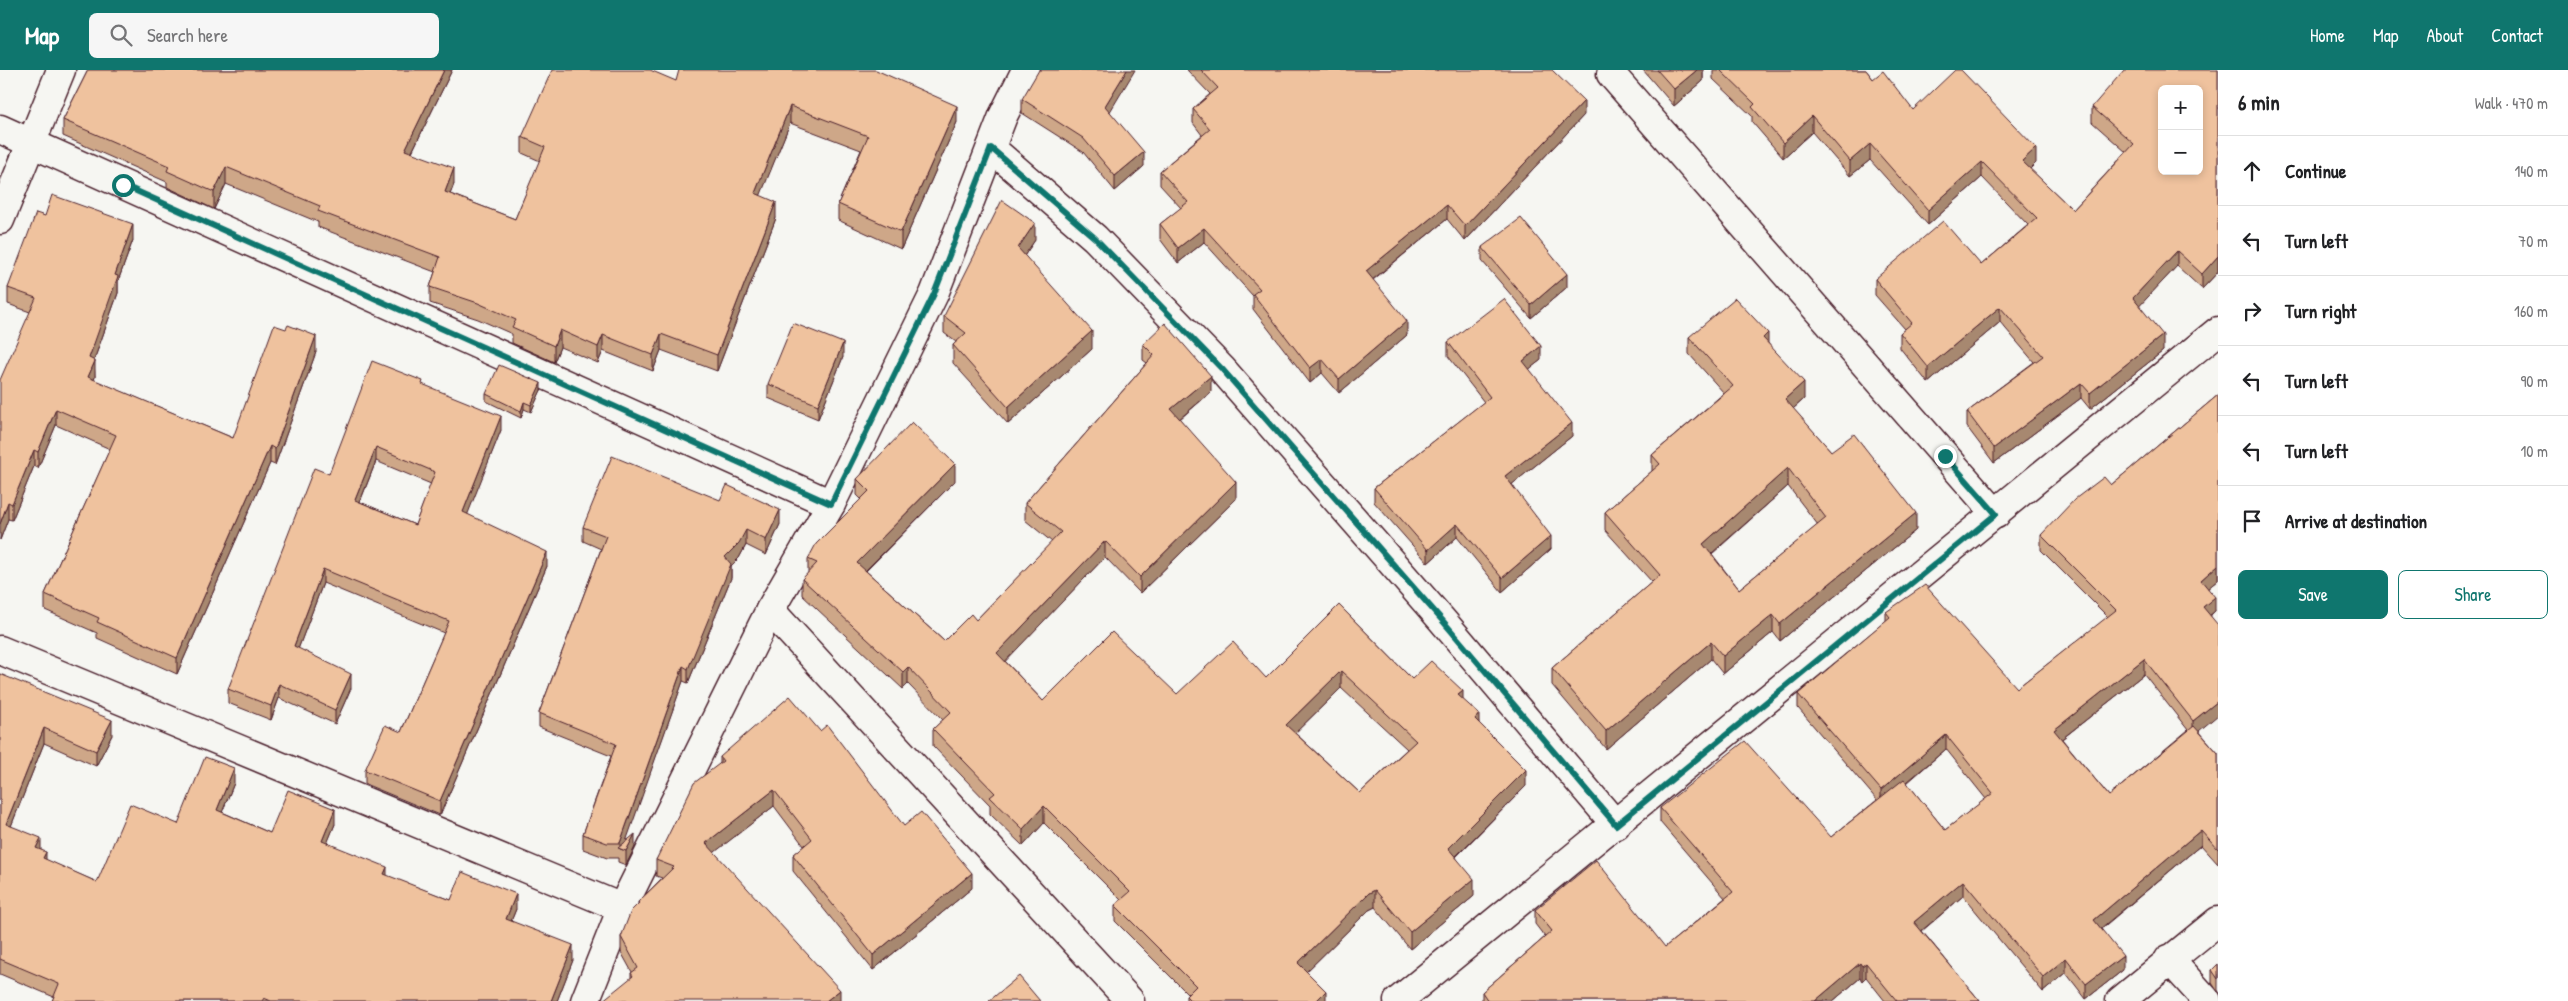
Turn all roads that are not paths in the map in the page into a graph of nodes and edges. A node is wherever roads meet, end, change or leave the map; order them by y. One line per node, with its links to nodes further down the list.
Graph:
1 (61, 70): 5 (street)
2 (1023, 71): 6 (street)
3 (1611, 74): 10 (street)
4 (0, 129): 5 (street)
5 (32, 144): 7 (street); 9 (street)
6 (991, 148): 9 (street); 13 (street)
7 (0, 220)
8 (2218, 331): 10 (street)
9 (831, 504): 11 (street)
10 (1996, 514): 13 (street)
11 (770, 610): 14 (street); 18 (street)
12 (0, 650): 14 (street)
13 (1616, 825): 19 (street)
14 (622, 908): 17 (street)
15 (2218, 921): 16 (street)
16 (2169, 959): 20 (street); 21 (street)
17 (585, 1001)
18 (1130, 1001)
19 (1398, 1001)
20 (2120, 1001)
21 (2207, 1001)

